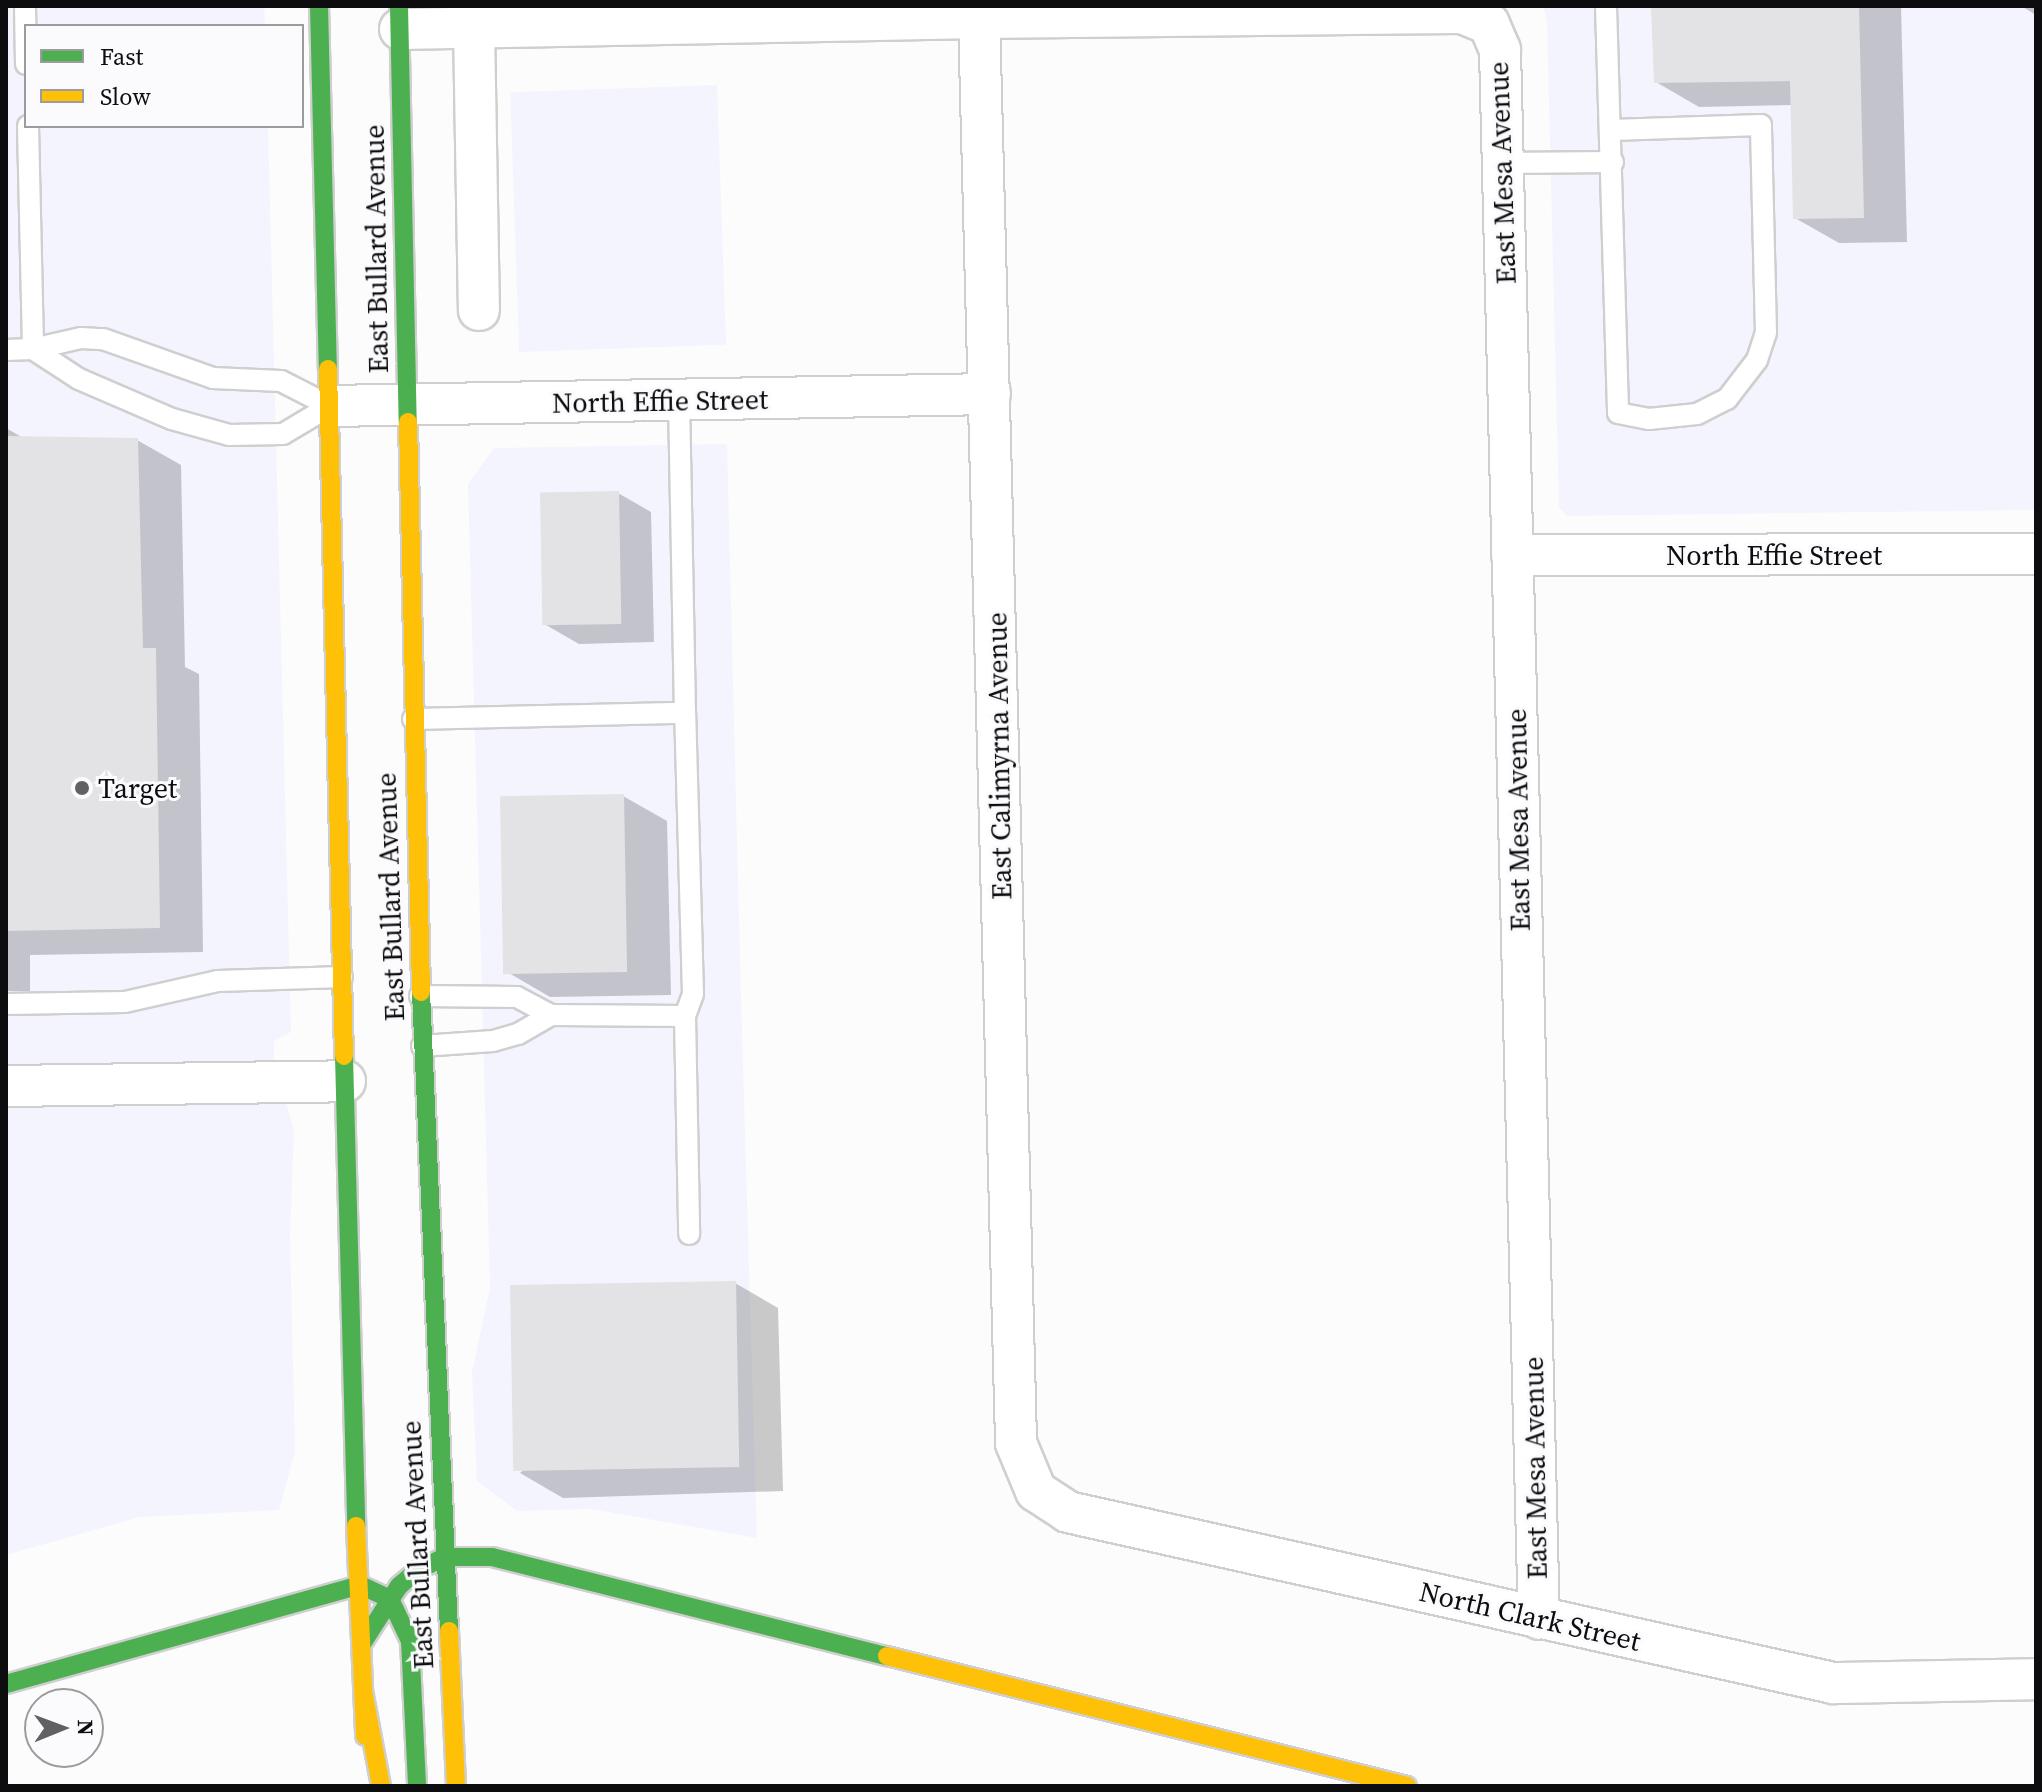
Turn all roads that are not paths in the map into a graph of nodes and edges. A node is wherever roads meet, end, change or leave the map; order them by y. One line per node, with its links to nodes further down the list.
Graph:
1 (319, 6): 16 (main road, East Bullard Avenue)
2 (1606, 6): 7 (lane)
3 (400, 18): 5 (street); 15 (main road, East Bullard Avenue)
4 (979, 18): 5 (street); 9 (street, East Mesa Avenue); 13 (street, East Calimyrna Avenue)
5 (474, 28): 10 (street)
6 (28, 128): 11 (lane)
7 (1612, 130): 8 (lane); 8 (lane)
8 (1613, 162): 9 (lane)
9 (1502, 163): 18 (street, East Mesa Avenue)
10 (479, 310)
11 (33, 349): 12 (lane); 16 (lane); 16 (lane)
12 (6, 350)
13 (990, 394): 14 (street, North Effie Street); 30 (street, East Calimyrna Avenue)
14 (679, 401): 15 (street, North Effie Street); 19 (lane)
15 (407, 404): 16 (street, North Effie Street); 20 (main road, East Bullard Avenue)
16 (330, 406): 21 (main road, East Bullard Avenue)
17 (2036, 554): 18 (street, North Effie Street)
18 (1512, 555): 34 (street, East Mesa Avenue)
19 (685, 713): 20 (lane); 25 (lane)
20 (413, 719): 22 (main road, East Bullard Avenue)
21 (342, 977): 23 (lane); 27 (main road, East Bullard Avenue)
22 (420, 996): 24 (lane); 26 (main road, East Bullard Avenue)
23 (6, 1004)
24 (551, 1015): 25 (lane); 26 (lane)
25 (685, 1016): 29 (lane)
26 (422, 1046): 31 (main road, East Bullard Avenue)
27 (345, 1081): 28 (street); 32 (main road, East Bullard Avenue)
28 (6, 1086)
29 (689, 1234)
30 (1036, 1491): 34 (street, North Clark Street)
31 (445, 1557): 33 (main road); 38 (main road, East Bullard Avenue); 41 (main road)
32 (360, 1585): 33 (main road); 35 (main road, East Bullard Avenue); 37 (main road)
33 (390, 1599): 35 (main road); 40 (main road)
34 (1539, 1619): 36 (street, North Clark Street)
35 (362, 1644): 39 (main road, East Bullard Avenue)
36 (2036, 1679)
37 (6, 1684)
38 (456, 1781)
39 (373, 1782)
40 (416, 1782)
41 (1407, 1786)

